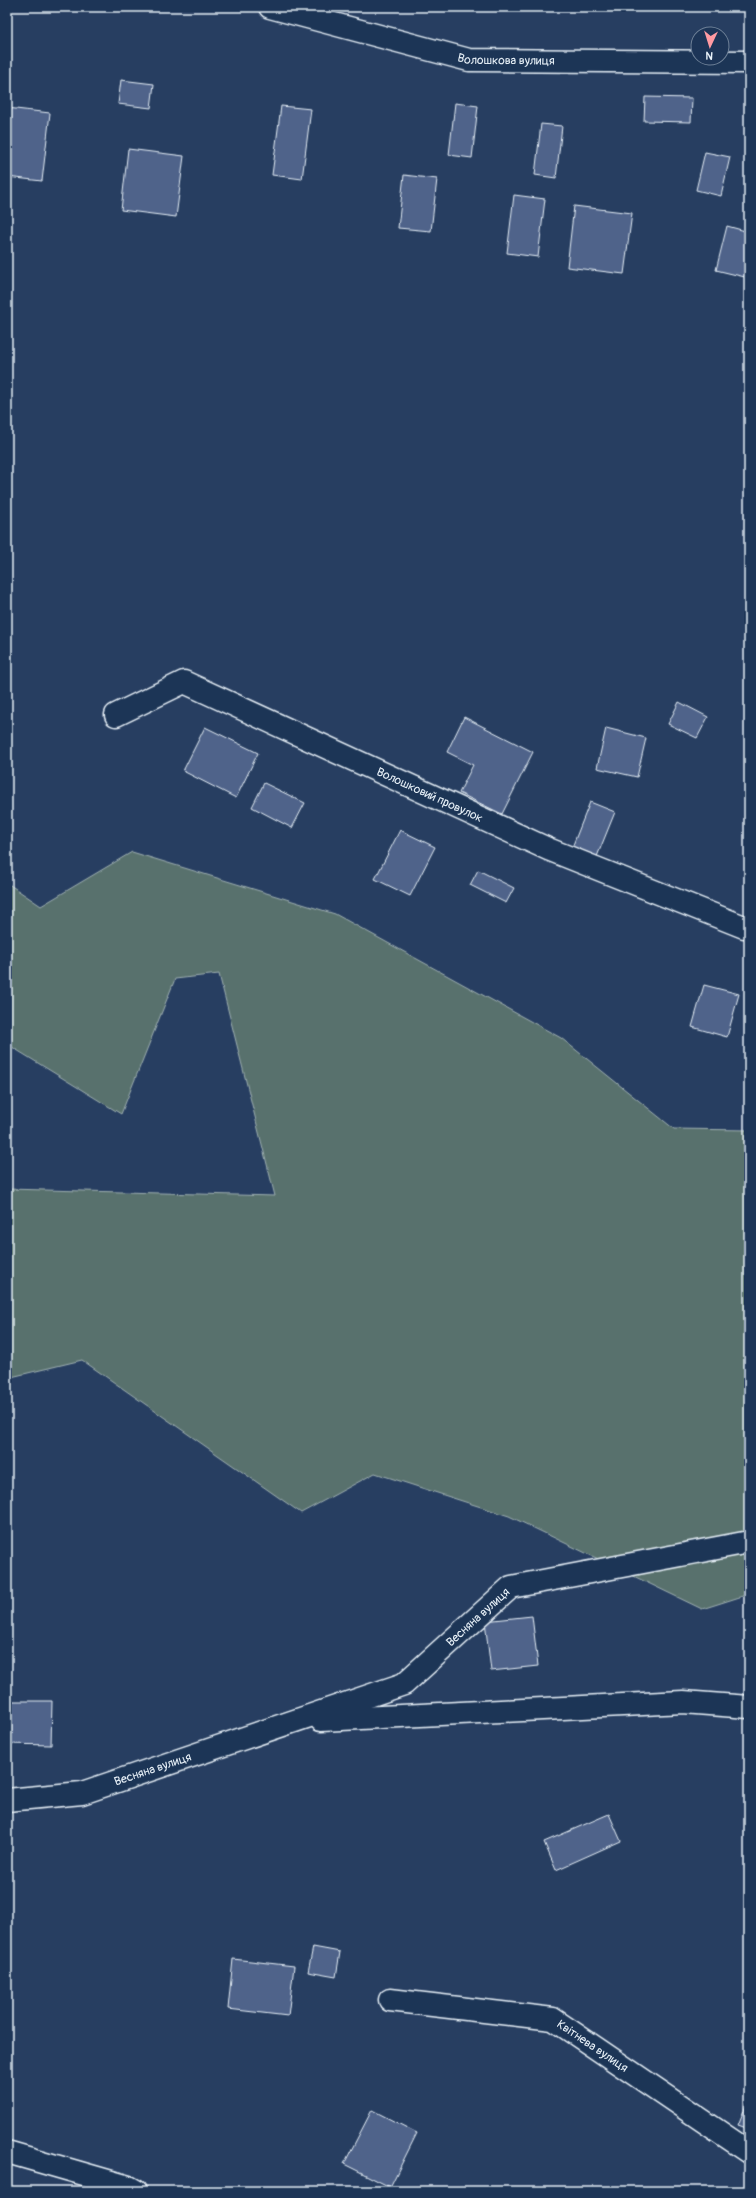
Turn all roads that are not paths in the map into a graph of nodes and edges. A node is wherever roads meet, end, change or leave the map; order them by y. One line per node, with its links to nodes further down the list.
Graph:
1 (270, 7): 2 (street, Волошкова вулиця)
2 (749, 62)
3 (116, 715): 4 (street, Волошковий провулок)
4 (749, 927)
5 (749, 1542): 7 (street, Весняна вулиця)
6 (749, 1707): 7 (street, Весняна вулиця)
7 (296, 1722): 8 (street, Весняна вулиця)
8 (7, 1800)
9 (390, 2000): 11 (street, Квітнева вулиця)
10 (7, 2152): 12 (street)
11 (749, 2152)
12 (136, 2191)

